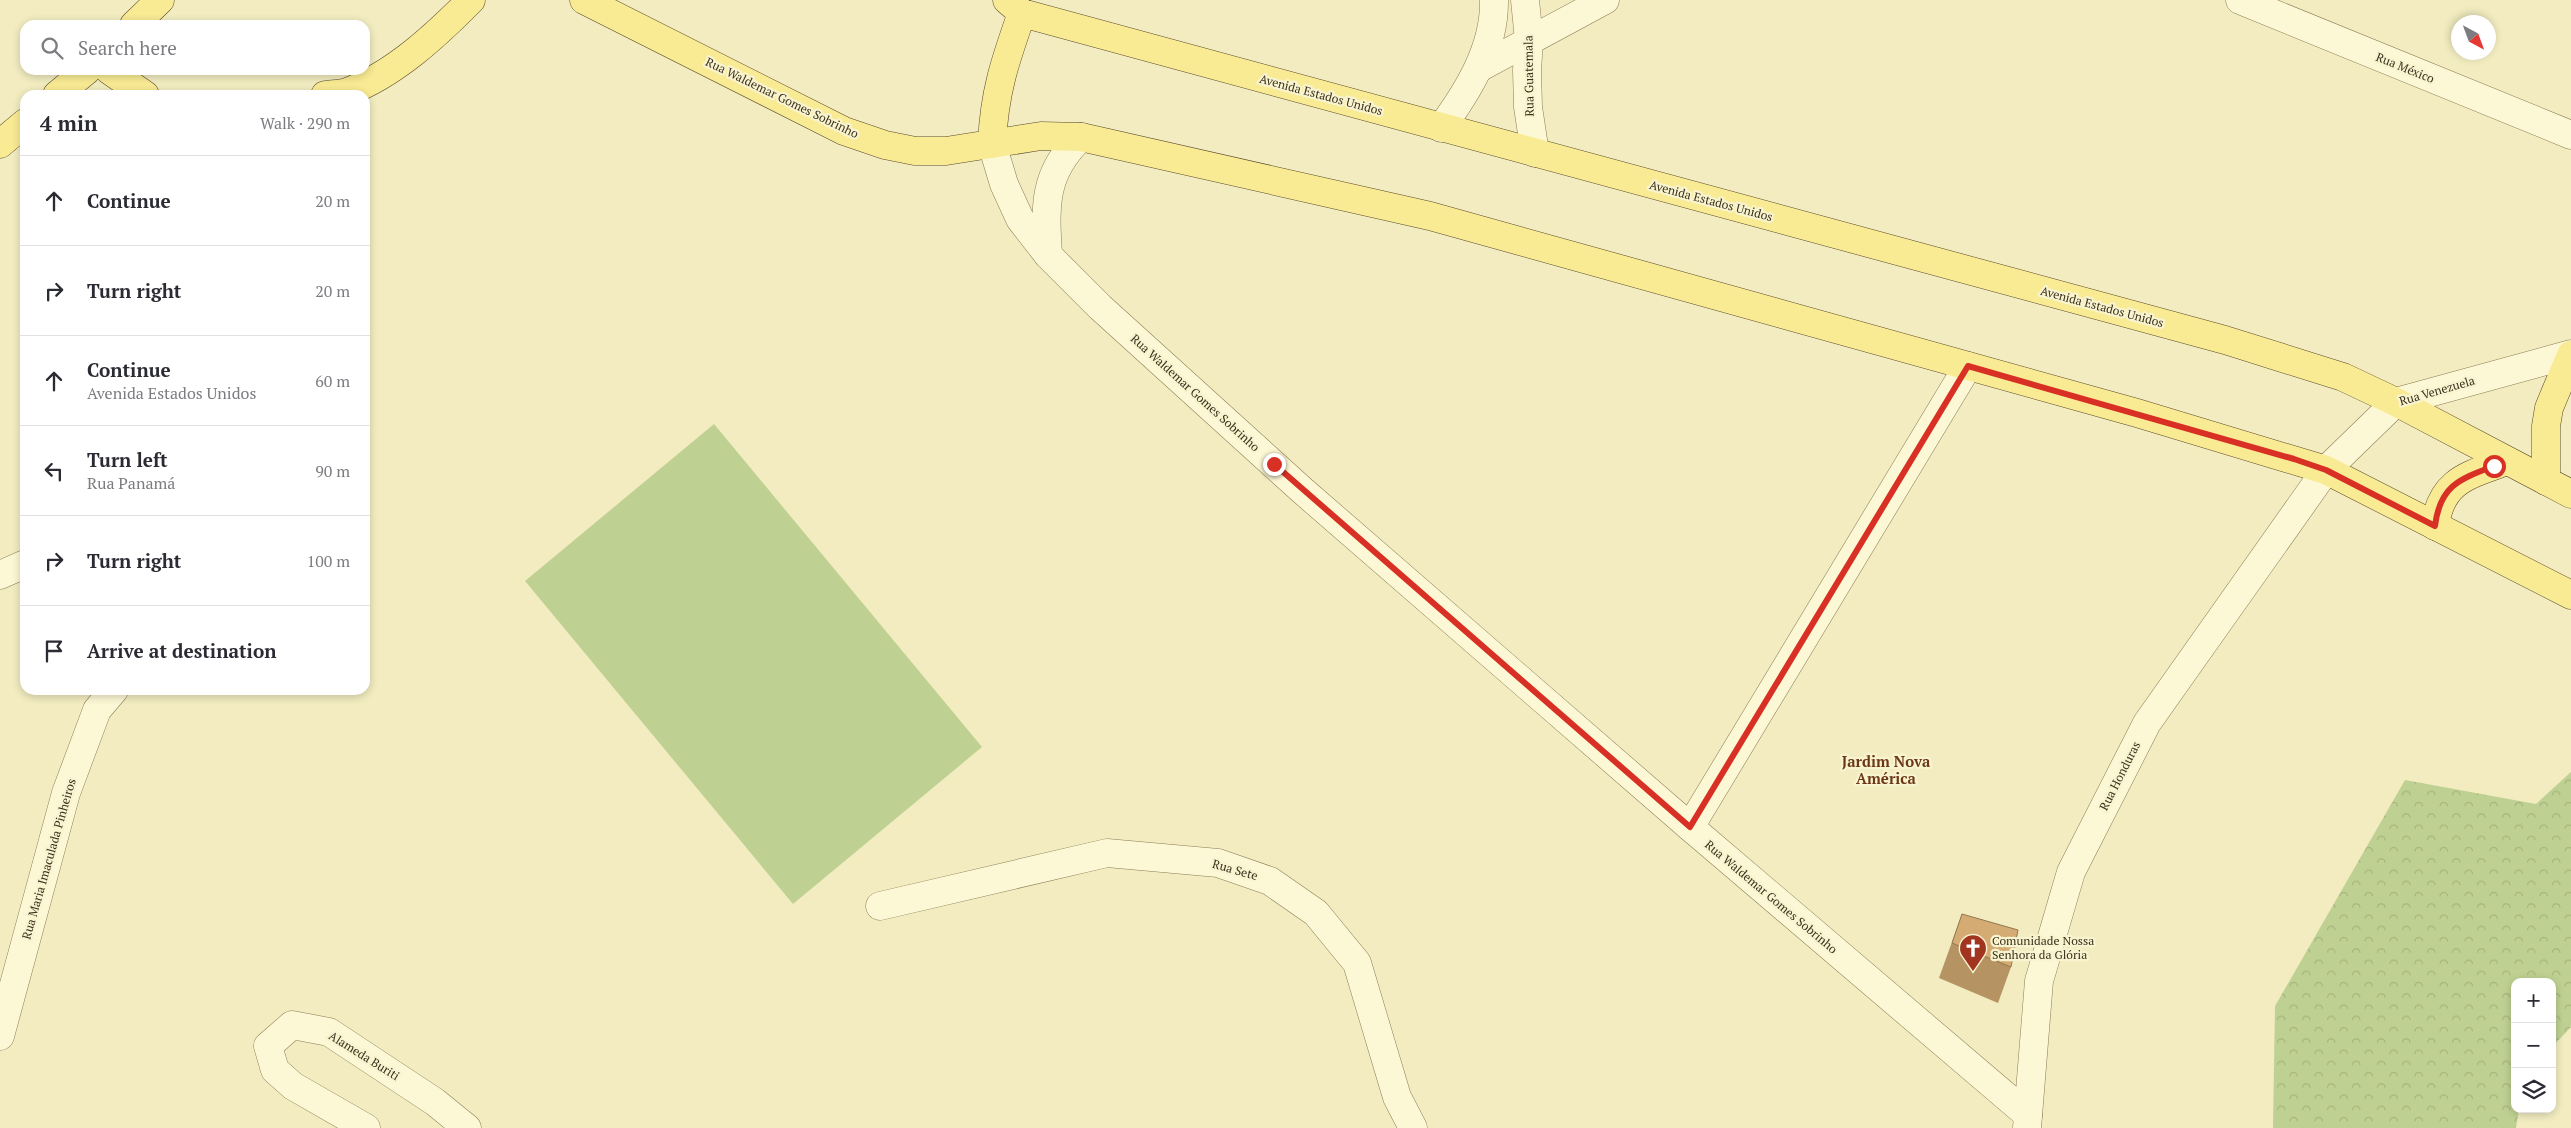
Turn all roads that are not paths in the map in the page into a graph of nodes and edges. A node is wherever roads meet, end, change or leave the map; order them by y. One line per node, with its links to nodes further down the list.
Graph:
1 (160, 0): 9 (main road)
2 (471, 0): 16 (main road)
3 (584, 0): 22 (main road, Rua Waldemar Gomes Sobrinho)
4 (1494, 0): 11 (street)
5 (1525, 0): 10 (street, Rua Guatemala)
6 (1605, 0): 10 (street)
7 (2240, 0): 19 (street, Rua México)
8 (1014, 6): 18 (main road, Avenida Estados Unidos); 22 (main road, Rua Waldemar Gomes Sobrinho)
9 (139, 20)
10 (1529, 40): 11 (street); 23 (street, Rua Guatemala)
11 (1478, 68): 18 (street)
12 (81, 75): 14 (main road)
13 (116, 75): 15 (main road)
14 (63, 90)
15 (138, 90)
16 (351, 90)
17 (20, 127): 21 (main road)
18 (1441, 128): 23 (main road, Avenida Estados Unidos)
19 (2571, 135)
20 (1082, 137): 22 (main road); 24 (street); 26 (main road)
21 (0, 144)
22 (992, 144): 24 (street, Rua Waldemar Gomes Sobrinho)
23 (1534, 153): 27 (main road, Avenida Estados Unidos)
24 (1048, 255): 37 (street, Rua Waldemar Gomes Sobrinho)
25 (2571, 354): 27 (street, Rua Venezuela); 30 (main road)
26 (1968, 366): 29 (main road); 37 (street)
27 (2396, 402): 28 (main road, Avenida Estados Unidos); 29 (street, Rua Venezuela)
28 (2507, 461): 30 (main road, Avenida Estados Unidos); 32 (main road)
29 (2326, 470): 32 (main road); 40 (street, Rua Honduras)
30 (2546, 481): 31 (main road, Avenida Estados Unidos)
31 (2571, 494)
32 (2435, 526): 35 (main road)
33 (20, 566): 34 (street)
34 (0, 575)
35 (2571, 594)
36 (110, 695): 39 (street, Rua Maria Imaculada Pinheiros)
37 (1690, 827): 40 (street, Rua Waldemar Gomes Sobrinho)
38 (880, 906): 43 (street, Rua Sete)
39 (0, 1036)
40 (2027, 1121)
41 (366, 1128): 42 (street, Alameda Buriti)
42 (468, 1128)
43 (1413, 1128)

